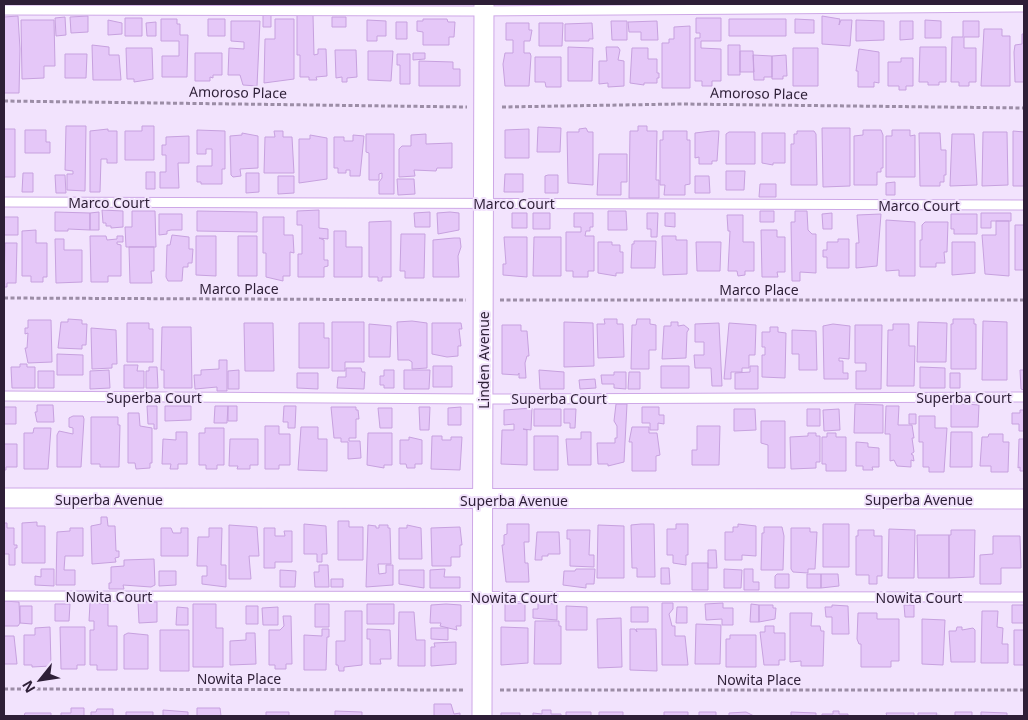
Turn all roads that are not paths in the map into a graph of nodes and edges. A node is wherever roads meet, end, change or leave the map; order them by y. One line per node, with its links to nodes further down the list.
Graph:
1 (484, 7): 2 (lane); 3 (lane); 5 (street, Linden Avenue)
2 (1024, 7)
3 (4, 10)
4 (4, 202): 5 (lane, Marco Court)
5 (483, 203): 6 (lane, Marco Court); 9 (street, Linden Avenue)
6 (1024, 205)
7 (4, 396): 9 (lane, Superba Court)
8 (1024, 397): 9 (lane, Superba Court)
9 (483, 399): 12 (street, Linden Avenue)
10 (4, 498): 12 (street, Superba Avenue)
11 (1024, 499): 12 (street, Superba Avenue)
12 (482, 500): 15 (street, Linden Avenue)
13 (4, 596): 15 (lane, Nowita Court)
14 (1024, 597): 15 (lane, Nowita Court)
15 (482, 598): 16 (street, Linden Avenue)
16 (482, 716)

